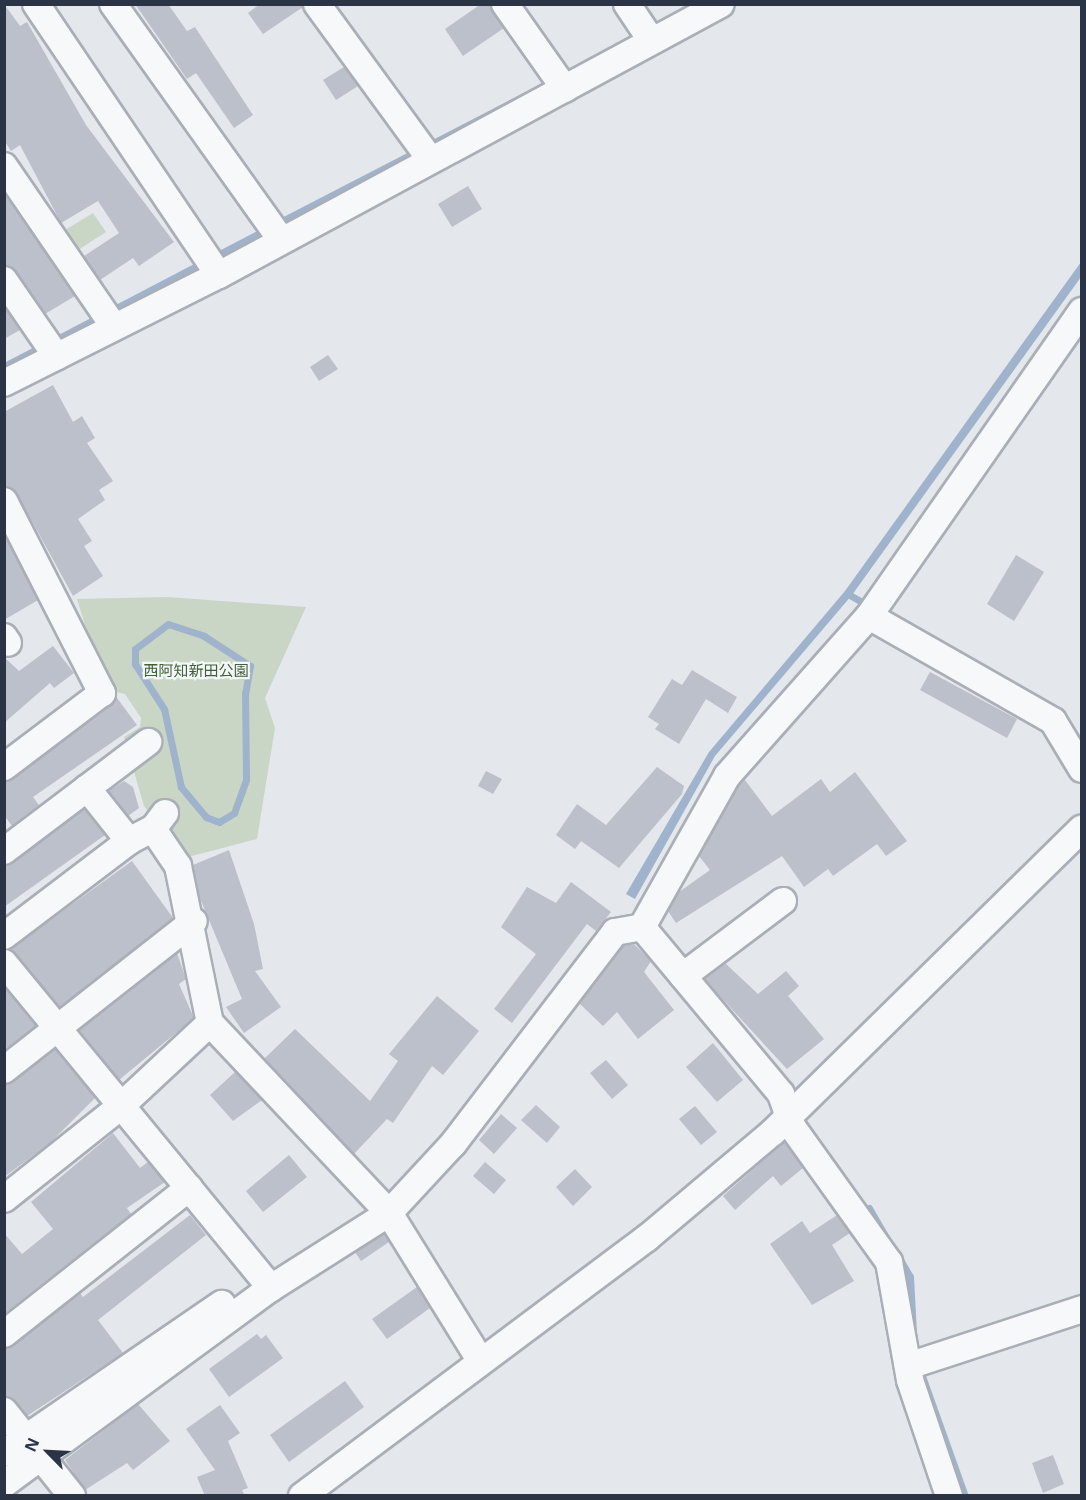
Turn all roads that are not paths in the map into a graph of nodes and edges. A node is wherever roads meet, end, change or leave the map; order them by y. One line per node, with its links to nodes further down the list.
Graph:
1 (36, 4): 11 (street)
2 (112, 4): 10 (street)
3 (317, 4): 8 (street)
4 (505, 4): 7 (street)
5 (721, 4): 6 (street)
6 (641, 26): 7 (street)
7 (565, 88): 8 (street)
8 (430, 158): 10 (street)
9 (4, 166): 14 (street)
10 (280, 238): 11 (street)
11 (218, 274): 14 (street)
12 (4, 280): 15 (street)
13 (1082, 310): 18 (street)
14 (112, 324): 15 (street)
15 (56, 356): 16 (street)
16 (4, 383)
17 (4, 501): 20 (street)
18 (869, 616): 21 (street); 28 (street)
19 (148, 742): 22 (street)
20 (4, 767)
21 (1082, 769)
22 (87, 788): 24 (street); 25 (street)
23 (1082, 828): 36 (street)
24 (129, 841): 27 (street); 29 (street)
25 (4, 851)
26 (783, 902): 31 (street)
27 (194, 921): 32 (street); 33 (street)
28 (642, 927): 31 (street); 39 (street)
29 (4, 936)
30 (4, 963): 33 (street)
31 (683, 976): 36 (street)
32 (210, 1023): 35 (street); 39 (street)
33 (59, 1029): 34 (street); 35 (street)
34 (4, 1070)
35 (121, 1106): 37 (street); 38 (street)
36 (789, 1113): 43 (street); 44 (street)
37 (189, 1188): 40 (street); 42 (street)
38 (7, 1192)
39 (389, 1213): 40 (street); 43 (street)
40 (266, 1282): 46 (street)
41 (1082, 1309): 44 (street)
42 (4, 1334)
43 (480, 1360): 50 (street)
44 (908, 1366): 51 (street)
45 (4, 1411): 46 (street)
46 (34, 1449): 47 (street); 48 (street); 49 (street)
47 (4, 1454)
48 (4, 1484)
49 (72, 1496)
50 (302, 1496)
51 (949, 1496)

